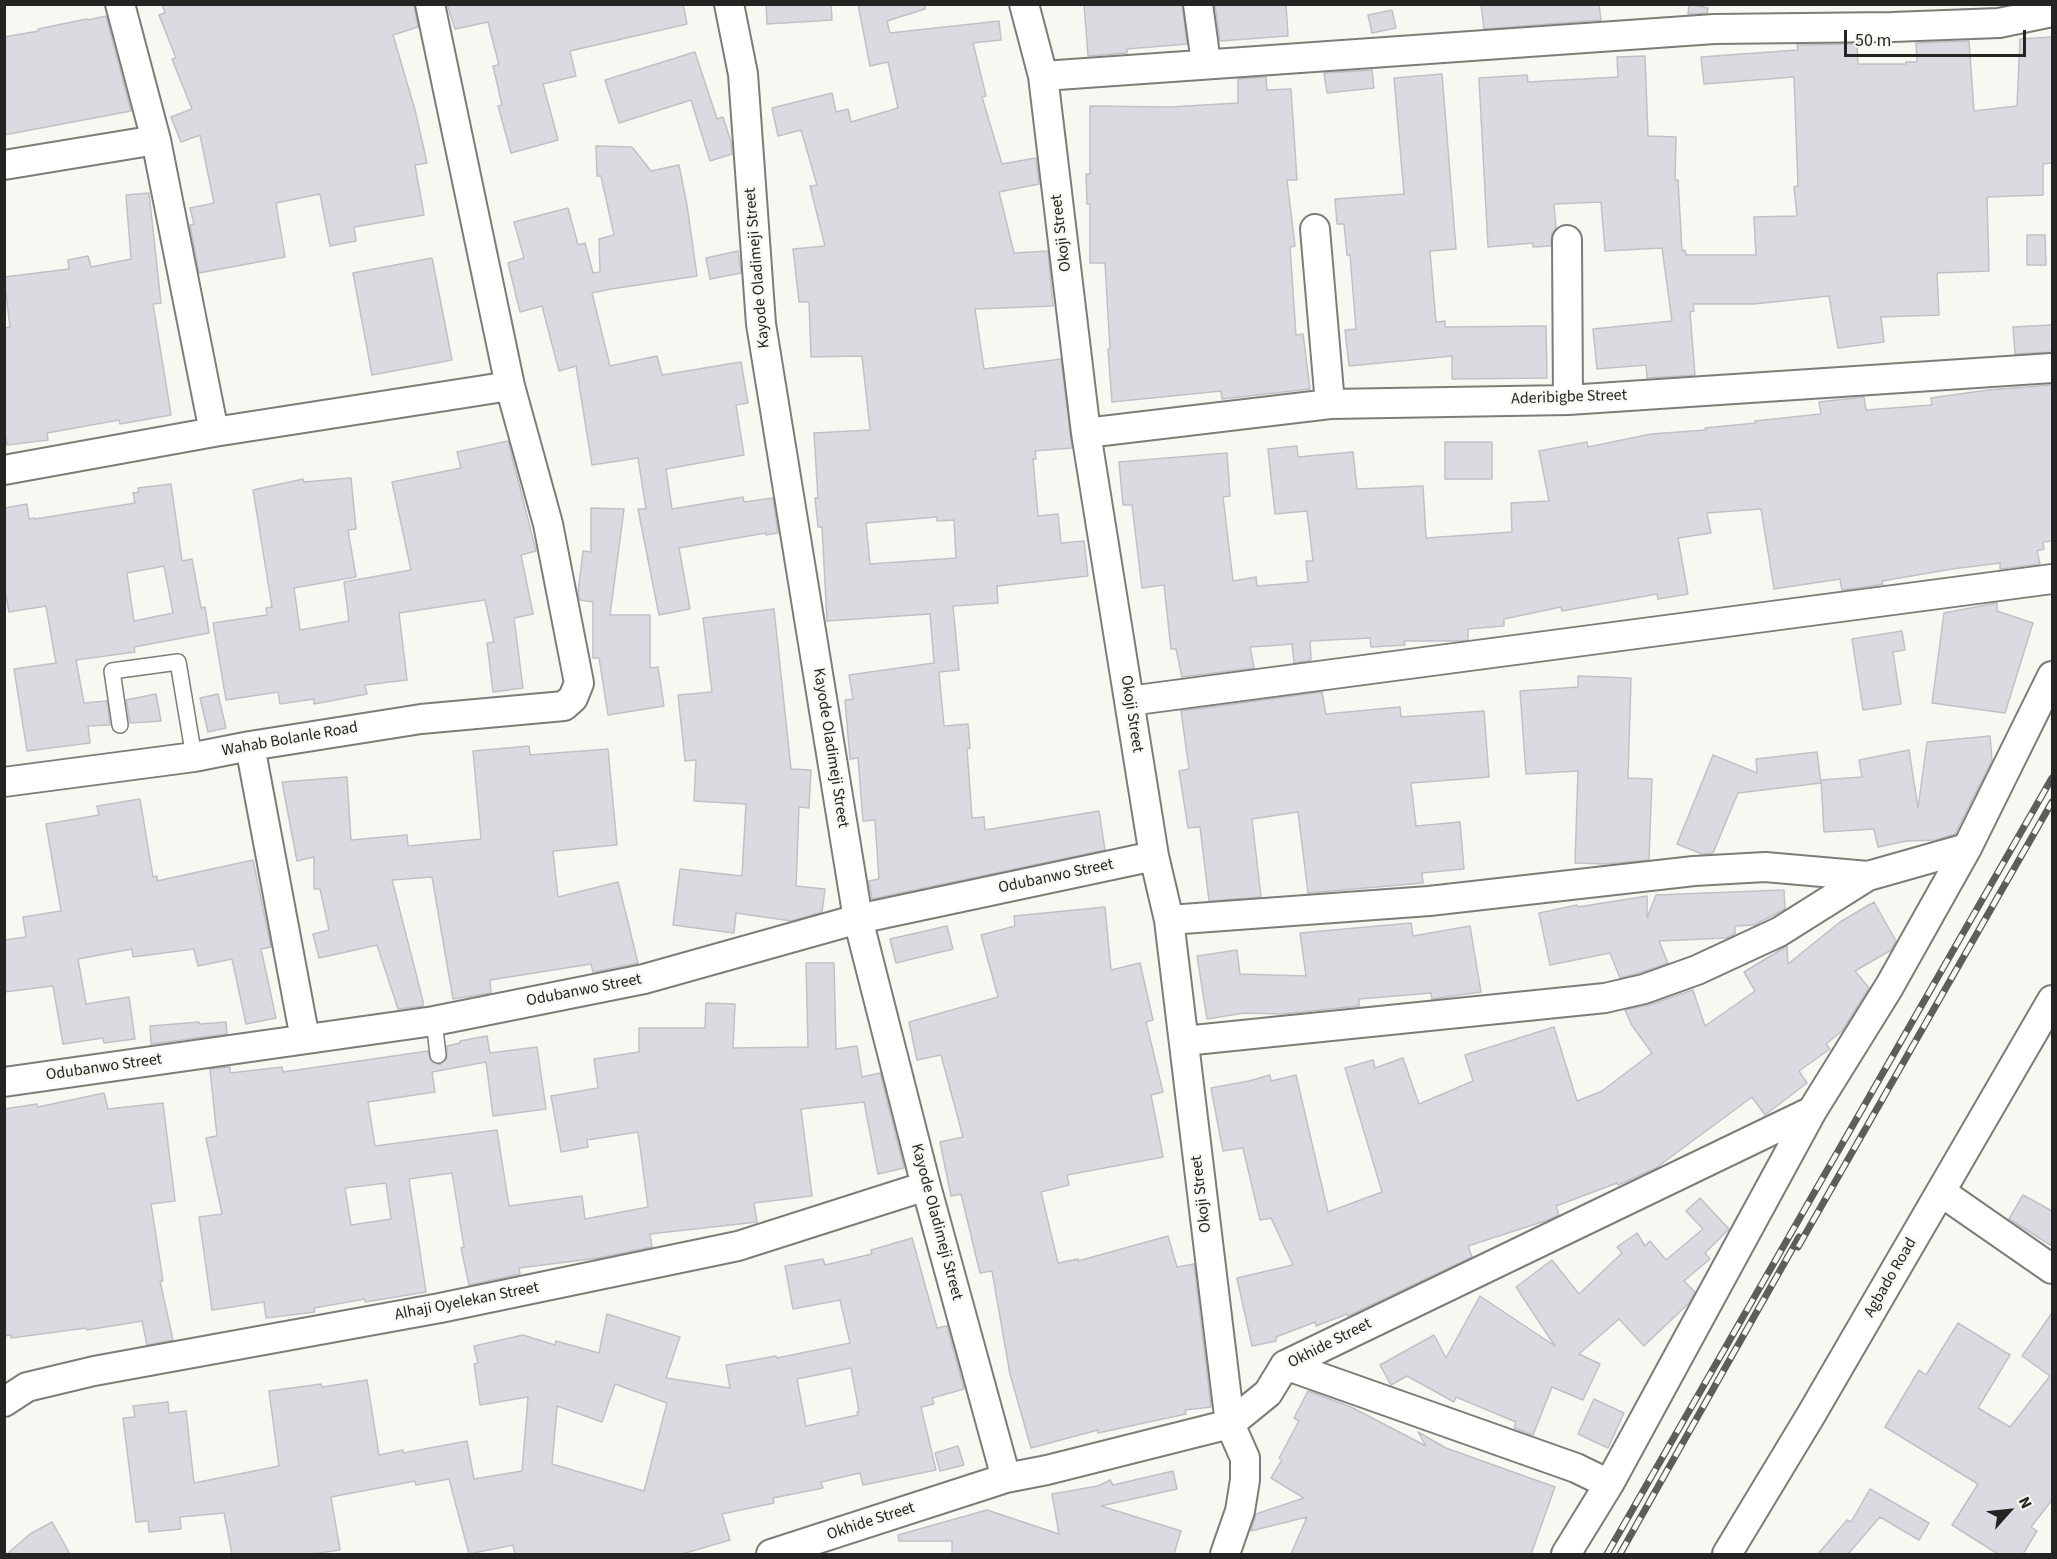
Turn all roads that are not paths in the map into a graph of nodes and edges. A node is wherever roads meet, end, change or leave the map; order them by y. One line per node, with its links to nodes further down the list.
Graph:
1 (120, 4): 10 (street)
2 (430, 4): 15 (street)
3 (729, 4): 31 (street, Kayode Oladimeji Street)
4 (1024, 4): 9 (street, Okoji Street)
5 (1198, 4): 8 (street)
6 (2052, 12): 7 (street)
7 (1715, 17): 8 (street)
8 (1206, 63): 9 (street)
9 (1043, 76): 19 (street, Okoji Street)
10 (156, 140): 11 (street); 18 (street)
11 (4, 165)
12 (1315, 229): 17 (street)
13 (1567, 240): 16 (street)
14 (2052, 368): 16 (street, Aderibigbe Street)
15 (510, 386): 18 (street); 25 (street, Wahab Bolanle Road)
16 (1568, 400): 17 (street, Aderibigbe Street)
17 (1330, 404): 19 (street, Aderibigbe Street)
18 (214, 432): 20 (street)
19 (1086, 433): 23 (street, Okoji Street)
20 (4, 470)
21 (2052, 579): 23 (street)
22 (2052, 676): 28 (street)
23 (1129, 701): 29 (street, Okoji Street)
24 (120, 725): 26 (lane)
25 (250, 746): 26 (street, Wahab Bolanle Road); 35 (street)
26 (194, 757): 27 (street, Wahab Bolanle Road)
27 (4, 782)
28 (1967, 848): 30 (street); 39 (street)
29 (1154, 856): 31 (street, Odubanwo Street); 32 (street, Okoji Street)
30 (1868, 876): 32 (street); 36 (street)
31 (858, 919): 34 (street, Odubanwo Street); 40 (street, Kayode Oladimeji Street)
32 (1169, 920): 36 (street, Okoji Street)
33 (2052, 1000): 41 (street, Agbado Road)
34 (434, 1021): 35 (street, Odubanwo Street); 37 (lane)
35 (305, 1039): 38 (street, Odubanwo Street)
36 (1184, 1041): 45 (street, Okoji Street)
37 (438, 1055)
38 (4, 1082)
39 (1812, 1111): 43 (street, Okhide Street); 47 (street)
40 (926, 1186): 44 (street, Alhaji Oyelekan Street); 46 (street, Kayode Oladimeji Street)
41 (1941, 1192): 42 (street); 51 (street, Agbado Road)
42 (2052, 1269)
43 (1284, 1365): 45 (street, Okhide Street); 47 (street)
44 (4, 1402)
45 (1230, 1424): 46 (street, Okhide Street); 49 (street, Okoji Street)
46 (1006, 1478): 48 (street, Okhide Street)
47 (1609, 1484): 50 (street)
48 (771, 1554)
49 (1225, 1554)
50 (1566, 1554)
51 (1727, 1554)

